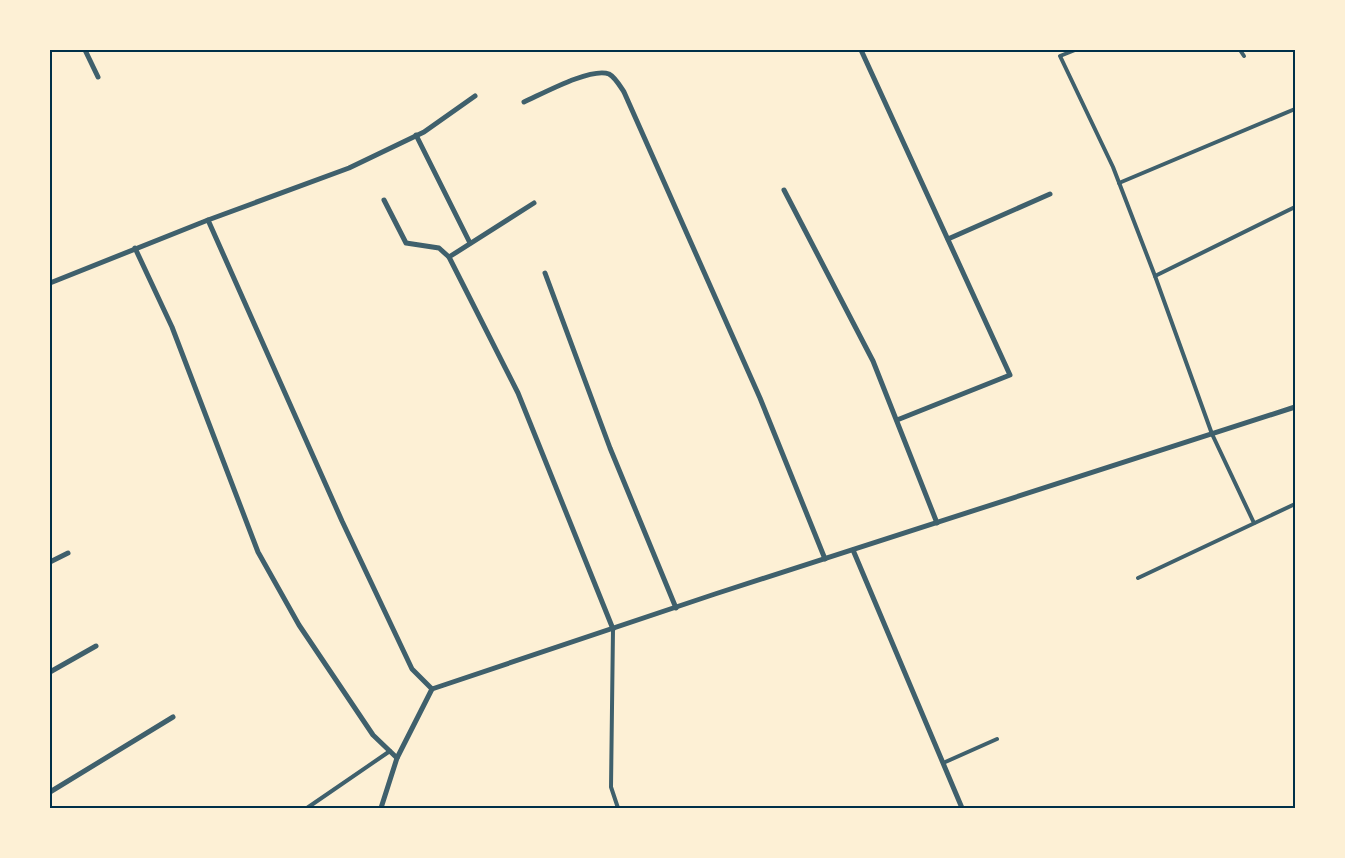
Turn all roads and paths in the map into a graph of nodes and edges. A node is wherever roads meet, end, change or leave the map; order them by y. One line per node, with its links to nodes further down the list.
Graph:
1 (86, 50): 6 (street)
2 (860, 50): 18 (street)
3 (1075, 50): 11 (lane)
4 (1240, 50): 5 (lane)
5 (1244, 56)
6 (98, 77)
7 (476, 96): 10 (street)
8 (524, 102): 33 (street)
9 (1295, 109): 11 (lane)
10 (416, 135): 17 (street); 19 (street)
11 (1119, 183): 23 (lane)
12 (784, 190): 26 (street)
13 (1050, 194): 18 (street)
14 (384, 200): 21 (street)
15 (534, 203): 19 (street)
16 (1295, 207): 23 (lane)
17 (208, 220): 20 (street); 40 (street)
18 (948, 239): 26 (street)
19 (470, 243): 21 (street)
20 (135, 248): 24 (street); 43 (street)
21 (449, 257): 37 (street)
22 (545, 273): 36 (street)
23 (1155, 276): 27 (lane)
24 (50, 284)
25 (1295, 407): 27 (street)
26 (896, 420): 29 (street)
27 (1212, 434): 29 (street); 30 (lane)
28 (1295, 504): 30 (lane)
29 (937, 523): 31 (street)
30 (1254, 523): 35 (lane)
31 (853, 550): 33 (street); 45 (street)
32 (68, 553): 34 (street)
33 (825, 559): 36 (street)
34 (50, 562)
35 (1138, 578)
36 (676, 608): 37 (street)
37 (613, 629): 40 (street); 49 (lane)
38 (96, 646): 39 (street)
39 (50, 672)
40 (432, 689): 44 (street)
41 (172, 717): 46 (street)
42 (997, 739): 45 (lane)
43 (390, 751): 44 (street); 47 (lane)
44 (397, 758): 48 (street)
45 (943, 763): 50 (street)
46 (50, 792)
47 (307, 808)
48 (381, 808)
49 (618, 808)
50 (962, 808)

